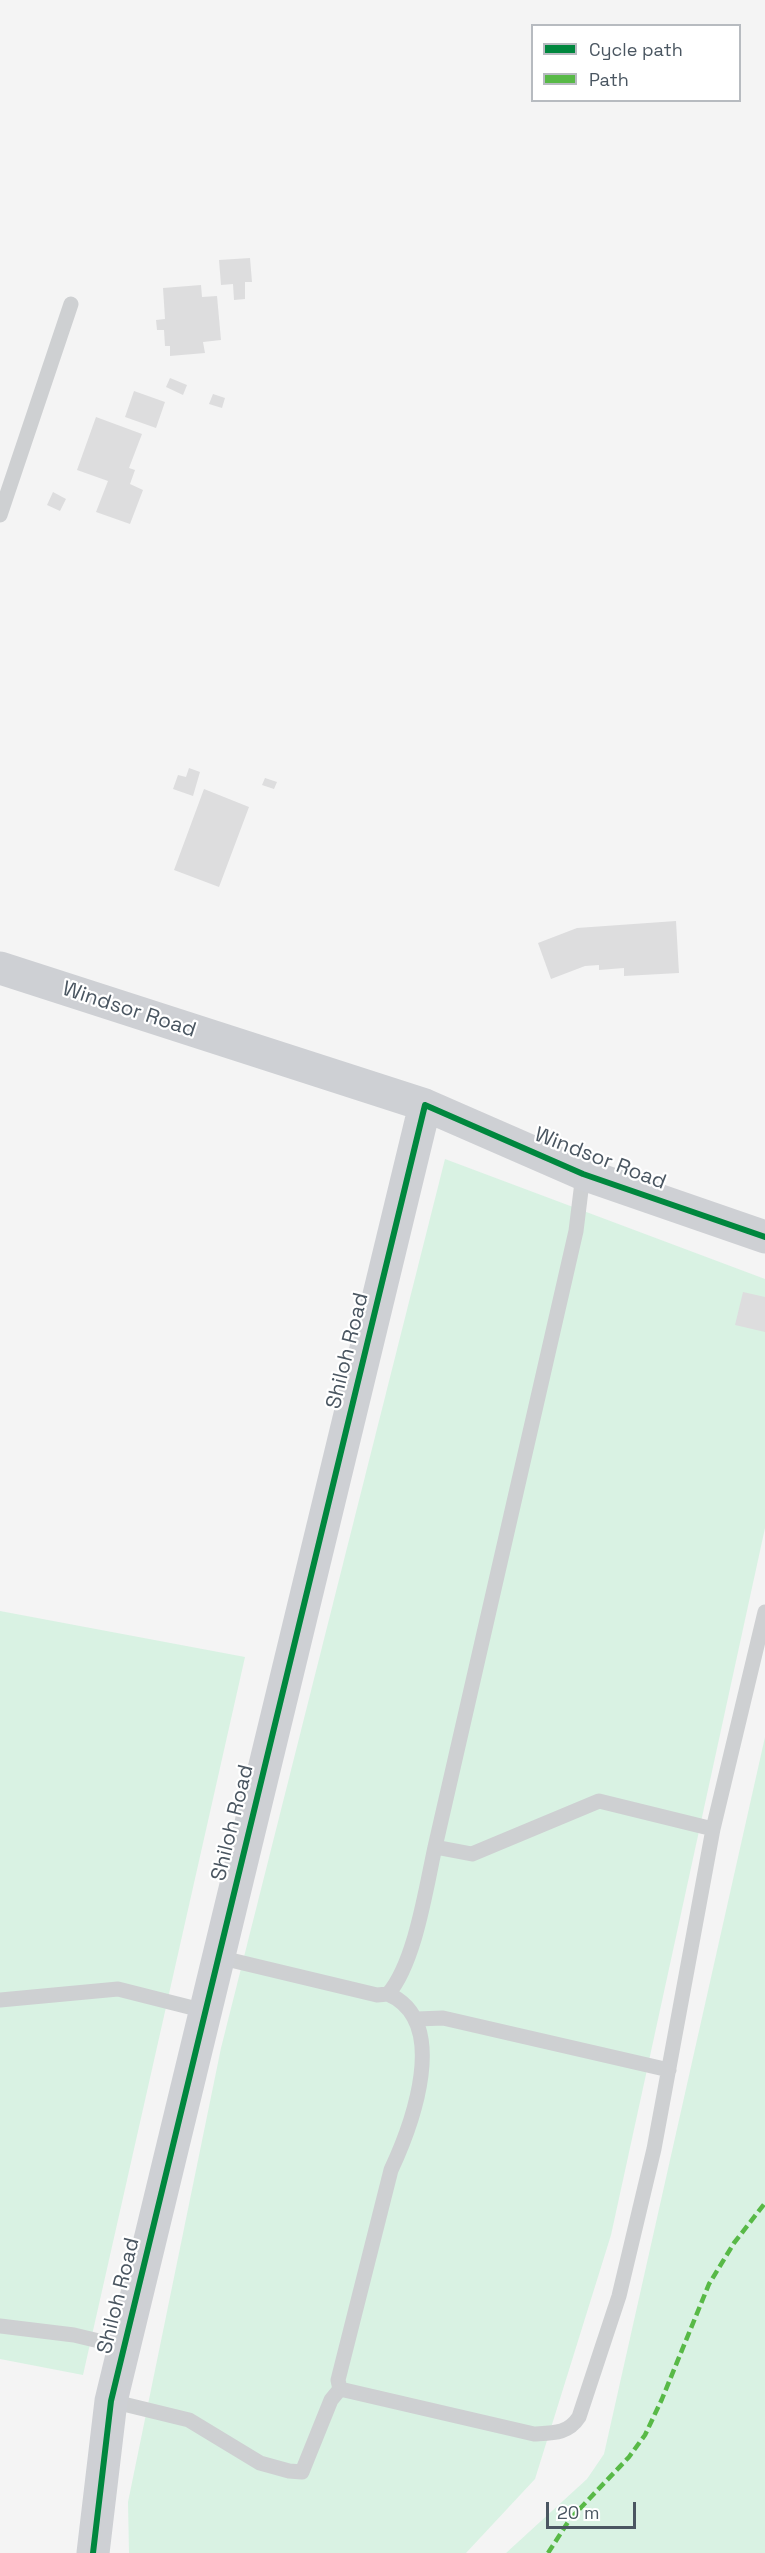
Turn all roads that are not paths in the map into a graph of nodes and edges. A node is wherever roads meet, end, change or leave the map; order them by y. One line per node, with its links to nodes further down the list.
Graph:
1 (71, 304): 2 (lane)
2 (0, 515)
3 (0, 968): 4 (main road, Windsor Road)
4 (425, 1105): 5 (main road, Windsor Road); 10 (main road, Shiloh Road)
5 (584, 1174): 6 (main road, Windsor Road); 9 (lane)
6 (765, 1236)
7 (765, 1612): 8 (lane)
8 (713, 1829): 9 (lane); 15 (lane)
9 (435, 1847): 11 (lane)
10 (218, 1957): 11 (lane); 13 (main road, Shiloh Road)
11 (388, 1994): 14 (lane)
12 (0, 2000): 13 (lane)
13 (205, 2011): 17 (main road, Shiloh Road)
14 (417, 2019): 15 (lane); 18 (lane)
15 (669, 2070): 18 (lane)
16 (0, 2326): 17 (lane)
17 (124, 2347): 19 (main road, Shiloh Road)
18 (340, 2389): 19 (lane)
19 (111, 2401): 20 (main road, Shiloh Road)
20 (93, 2553)

